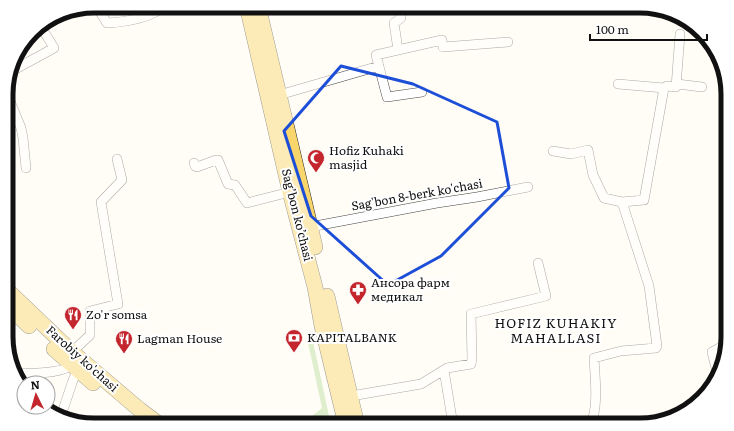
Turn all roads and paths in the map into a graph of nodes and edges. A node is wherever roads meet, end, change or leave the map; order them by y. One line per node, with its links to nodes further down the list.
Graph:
1 (101, 13): 2 (street)
2 (153, 13)
3 (248, 13): 24 (main road, Sag’bon ko’chasi)
4 (260, 13): 17 (main road, Sag’bon ko’chasi)
5 (401, 13): 9 (street)
6 (44, 31): 11 (street)
7 (680, 34): 13 (street)
8 (508, 42): 9 (street)
9 (398, 50): 10 (street)
10 (378, 66): 16 (street); 17 (street)
11 (17, 68)
12 (618, 84): 15 (street)
13 (677, 84): 14 (street); 15 (street)
14 (702, 87)
15 (664, 88): 25 (street)
16 (422, 92)
17 (279, 95): 26 (main road, Sag’bon ko’chasi)
18 (13, 109): 22 (street)
19 (553, 151): 25 (street)
20 (117, 159): 31 (street)
21 (194, 163): 24 (street)
22 (26, 168)
23 (528, 187): 26 (street, Sag'bon 8-berk ko'chasi)
24 (290, 192): 38 (main road, Sag’bon ko’chasi)
25 (622, 202): 41 (street)
26 (310, 227): 35 (main road, Sag’bon ko’chasi)
27 (538, 263): 33 (street)
28 (13, 296): 31 (main road, Farobiy ko'chasi)
29 (13, 310): 31 (main road, Farobiy ko'chasi)
30 (720, 348): 32 (street)
31 (75, 361): 34 (street, Farobiy ko'chasi); 36 (street); 37 (main road, Farobiy ko'chasi)
32 (716, 366)
33 (444, 370): 35 (street); 40 (street)
34 (21, 374)
35 (350, 396): 39 (main road, Sag’bon ko’chasi)
36 (64, 407)
37 (147, 418)
38 (344, 418)
39 (356, 418)
40 (452, 418)
41 (593, 418)

